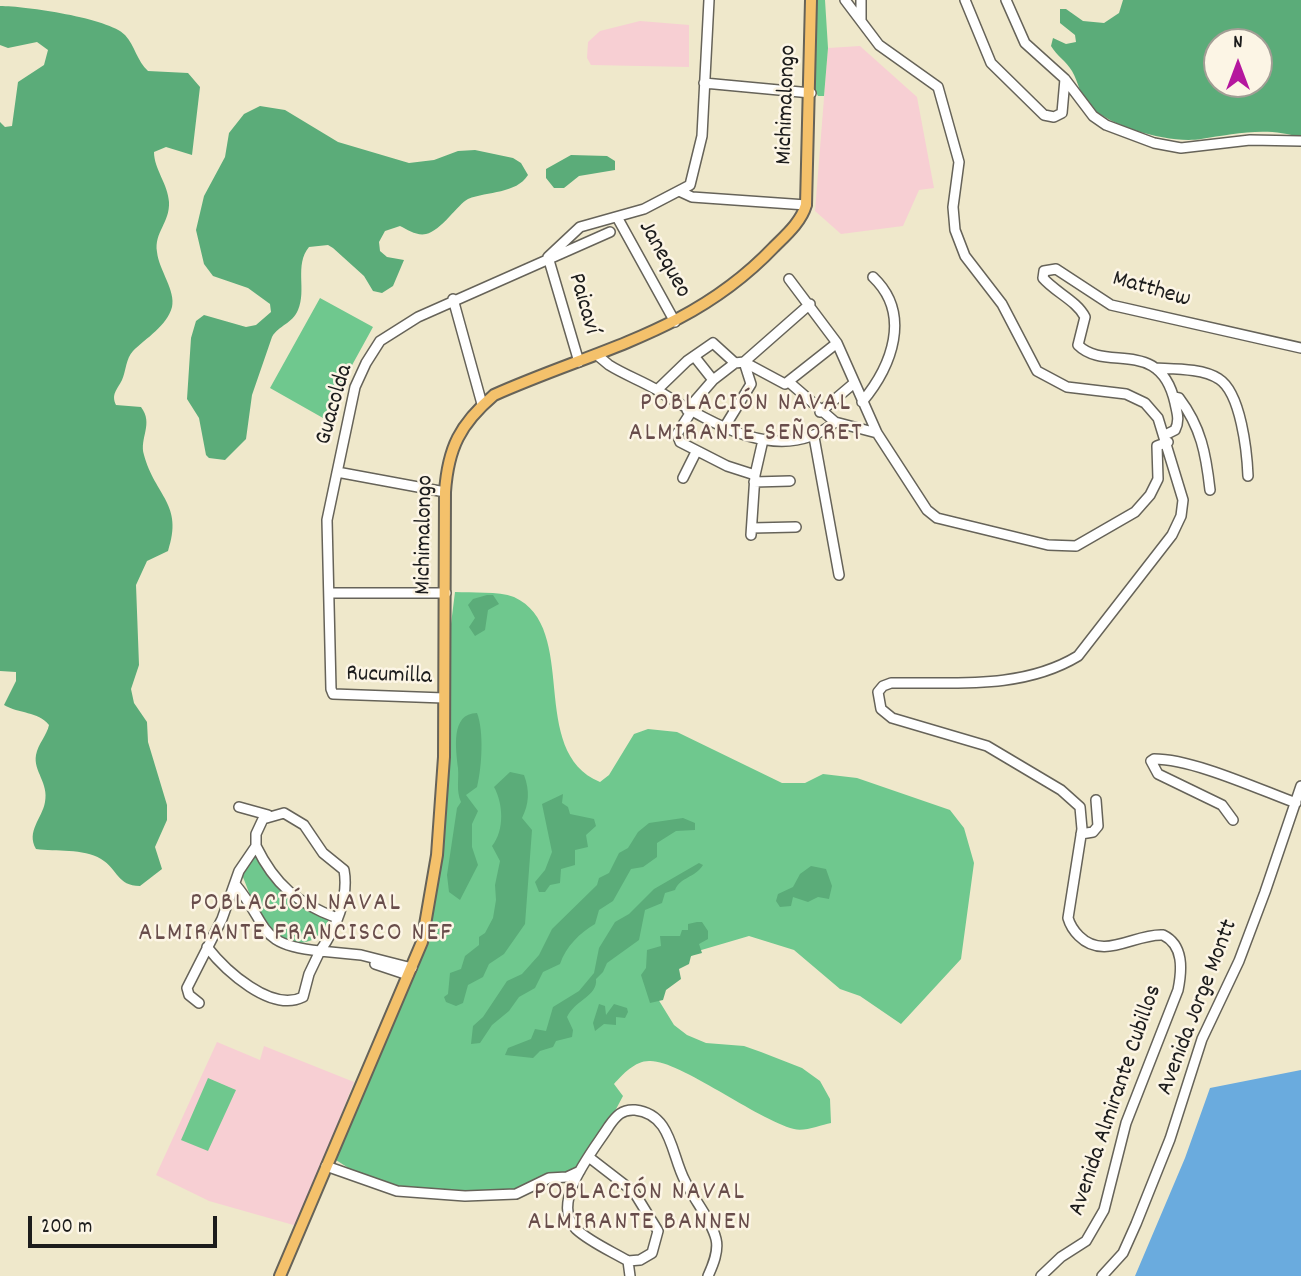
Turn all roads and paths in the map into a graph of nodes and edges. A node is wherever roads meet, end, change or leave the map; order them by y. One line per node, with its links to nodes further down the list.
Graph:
1 (709, 0): 9 (street)
2 (811, 0): 10 (main road, Michimalongo)
3 (845, 0): 7 (street, Avenida Almirante Cubillos)
4 (861, 0): 7 (street)
5 (965, 0): 8 (street)
6 (1006, 0): 8 (street)
7 (861, 23): 42 (street, Avenida Almirante Cubillos)
8 (1065, 79): 11 (street)
9 (704, 83): 10 (street); 12 (street)
10 (811, 93): 13 (main road, Michimalongo)
11 (1301, 141)
12 (679, 191): 13 (street); 14 (street)
13 (806, 205): 21 (main road, Michimalongo)
14 (617, 217): 16 (street); 21 (street, Janequeo)
15 (610, 232): 16 (street, Guacolda)
16 (548, 257): 19 (street, Guacolda); 26 (street, Paicaví)
17 (873, 277): 34 (street)
18 (789, 279): 20 (street)
19 (453, 299): 35 (street); 45 (street, Guacolda)
20 (810, 304): 22 (street); 27 (street)
21 (675, 323): 24 (main road, Michimalongo)
22 (837, 343): 30 (street); 31 (street)
23 (1301, 348): 28 (street, Matthew)
24 (597, 355): 26 (main road, Michimalongo); 32 (street)
25 (694, 356): 27 (street); 29 (street); 32 (street)
26 (579, 362): 35 (main road, Michimalongo)
27 (739, 362): 29 (street); 30 (street); 39 (street)
28 (1155, 368): 33 (street); 46 (street)
29 (713, 380): 36 (street)
30 (790, 383): 37 (street)
31 (853, 384): 34 (street); 37 (street)
32 (657, 390): 36 (street)
33 (1174, 397): 42 (street); 50 (street)
34 (862, 402): 40 (street)
35 (482, 404): 51 (main road, Michimalongo)
36 (689, 411): 39 (street); 44 (street)
37 (821, 412): 38 (street)
38 (835, 422): 40 (street); 41 (street)
39 (724, 428): 43 (street)
40 (877, 433): 42 (street)
41 (814, 437): 43 (street); 53 (street)
42 (1167, 438): 64 (street, Avenida Almirante Cubillos)
43 (763, 440): 48 (street)
44 (696, 452): 47 (street); 48 (street)
45 (337, 472): 51 (street); 54 (street, Guacolda)
46 (1248, 476)
47 (683, 478)
48 (755, 478): 49 (street); 52 (street)
49 (790, 481)
50 (1210, 490)
51 (445, 492): 55 (main road, Michimalongo)
52 (796, 527)
53 (839, 575)
54 (330, 593): 55 (street); 56 (street, Guacolda)
55 (446, 593): 57 (main road, Michimalongo)
56 (333, 694): 57 (street, Rucumilla)
57 (444, 698): 72 (main road, Michimalongo)
58 (1301, 786): 60 (street, Avenida Jorge Montt)
59 (1096, 800): 64 (street)
60 (1296, 803): 63 (street); 84 (street, Avenida Jorge Montt)
61 (239, 807): 62 (street)
62 (272, 814): 65 (street); 67 (street)
63 (1233, 820)
64 (1081, 834): 83 (street, Avenida Almirante Cubillos)
65 (256, 846): 66 (street); 67 (street)
66 (235, 884): 69 (street); 70 (street)
67 (337, 918): 68 (street)
68 (331, 936): 70 (street); 71 (street)
69 (207, 947): 70 (street); 73 (street)
70 (320, 951): 71 (street)
71 (342, 952): 72 (street)
72 (410, 971): 75 (main road, Michimalongo)
73 (199, 1003)
74 (590, 1158): 76 (street); 79 (street); 82 (street)
75 (326, 1166): 77 (street); 80 (main road, Michimalongo)
76 (581, 1170): 77 (street); 78 (street)
77 (563, 1178): 78 (street)
78 (570, 1188): 79 (street)
79 (628, 1261): 81 (street)
80 (280, 1276)
81 (630, 1276)
82 (708, 1276)
83 (1041, 1276)
84 (1102, 1276)

